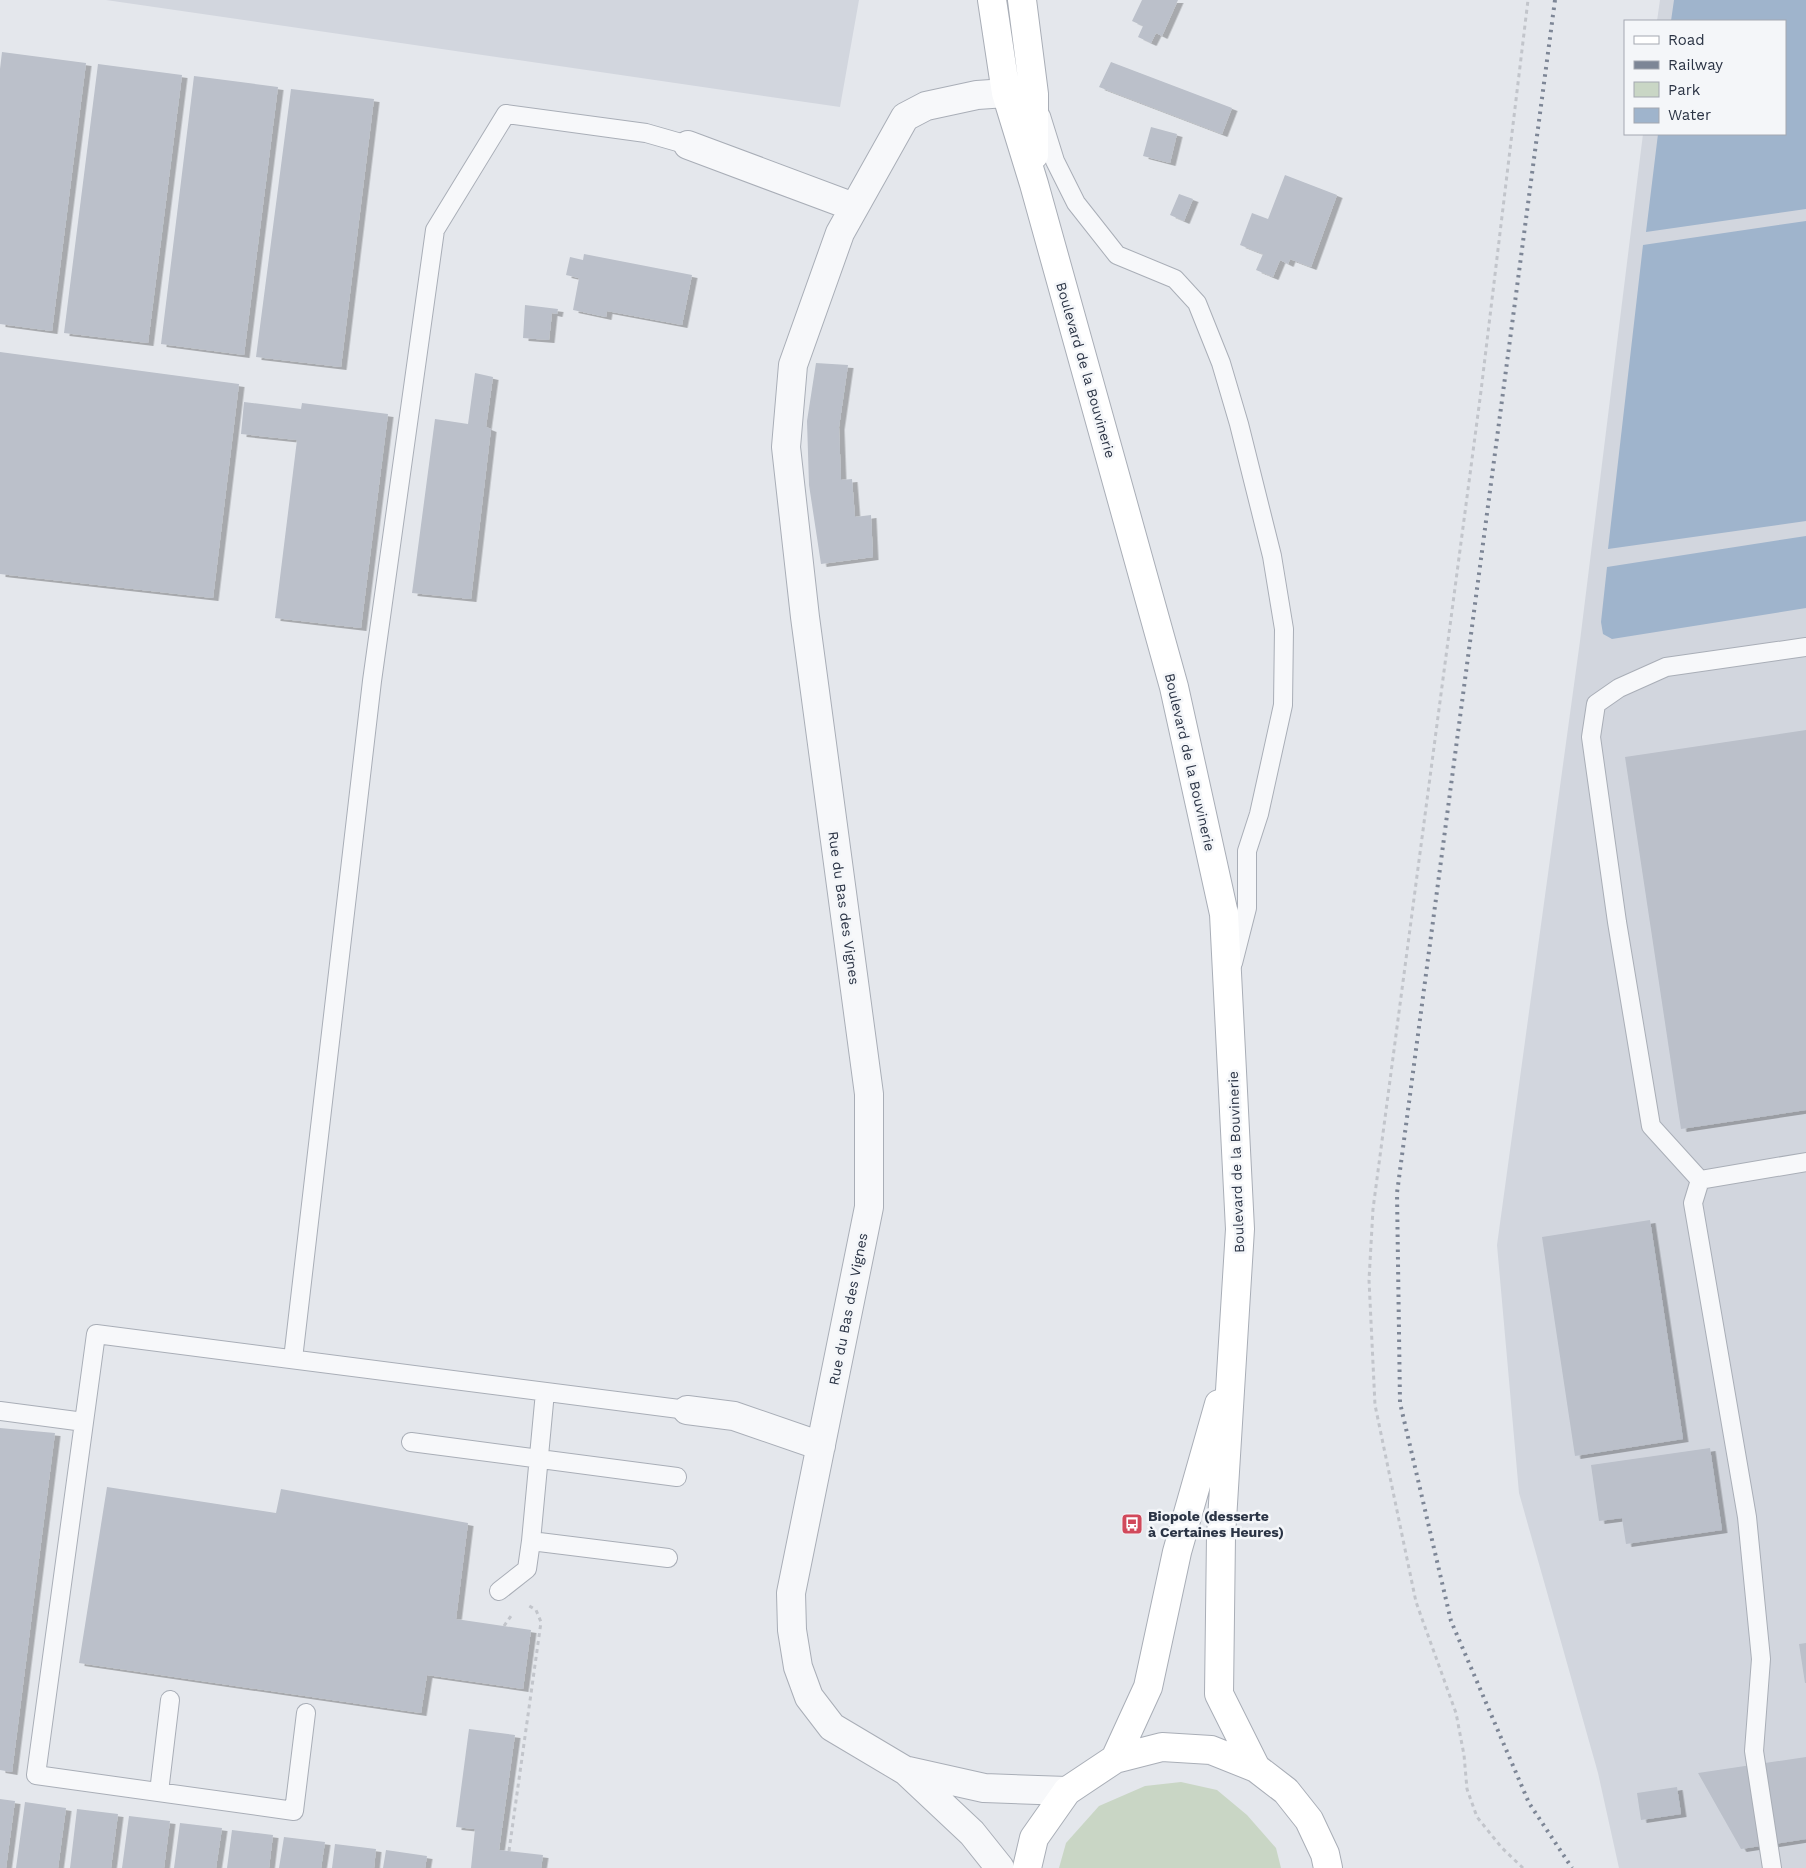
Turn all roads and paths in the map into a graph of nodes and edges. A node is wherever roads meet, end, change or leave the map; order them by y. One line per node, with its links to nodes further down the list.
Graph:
1 (992, 0): 4 (street, Boulevard de la Bouvinerie)
2 (1022, 0): 5 (street, Boulevard de la Bouvinerie)
3 (1528, 0): 38 (path)
4 (1006, 93): 7 (street, Boulevard de la Bouvinerie); 8 (street, Rue du Bas des Vignes)
5 (1034, 94): 7 (street, Boulevard de la Bouvinerie); 10 (lane)
6 (688, 145): 8 (street); 14 (lane)
7 (1034, 184): 10 (street, Boulevard de la Bouvinerie)
8 (854, 207): 20 (street, Rue du Bas des Vignes)
9 (1806, 648): 12 (lane)
10 (1229, 983): 13 (street, Boulevard de la Bouvinerie)
11 (1806, 1162): 12 (lane)
12 (1700, 1180): 39 (lane)
13 (1233, 1356): 29 (street, Boulevard de la Bouvinerie); 30 (street, Boulevard de la Bouvinerie)
14 (293, 1359): 15 (lane); 18 (lane)
15 (545, 1392): 16 (lane); 21 (lane)
16 (687, 1410): 20 (street)
17 (0, 1411): 18 (lane)
18 (84, 1422): 33 (lane)
19 (411, 1442): 21 (lane)
20 (821, 1446): 31 (street, Rue du Bas des Vignes)
21 (539, 1460): 22 (lane); 23 (lane)
22 (677, 1477)
23 (531, 1541): 24 (lane); 25 (lane)
24 (668, 1558)
25 (499, 1591)
26 (519, 1601): 34 (path)
27 (170, 1700): 33 (lane)
28 (306, 1713): 33 (lane)
29 (1115, 1759): 30 (street); 32 (street)
30 (1256, 1768): 37 (street)
31 (906, 1771): 32 (street, Rue du Bas des Vignes); 35 (street, Rue du Bas des Vignes)
32 (1068, 1791): 36 (street)
33 (159, 1792)
34 (509, 1851)
35 (1000, 1868)
36 (1027, 1868)
37 (1328, 1868)
38 (1523, 1868)
39 (1772, 1868)

